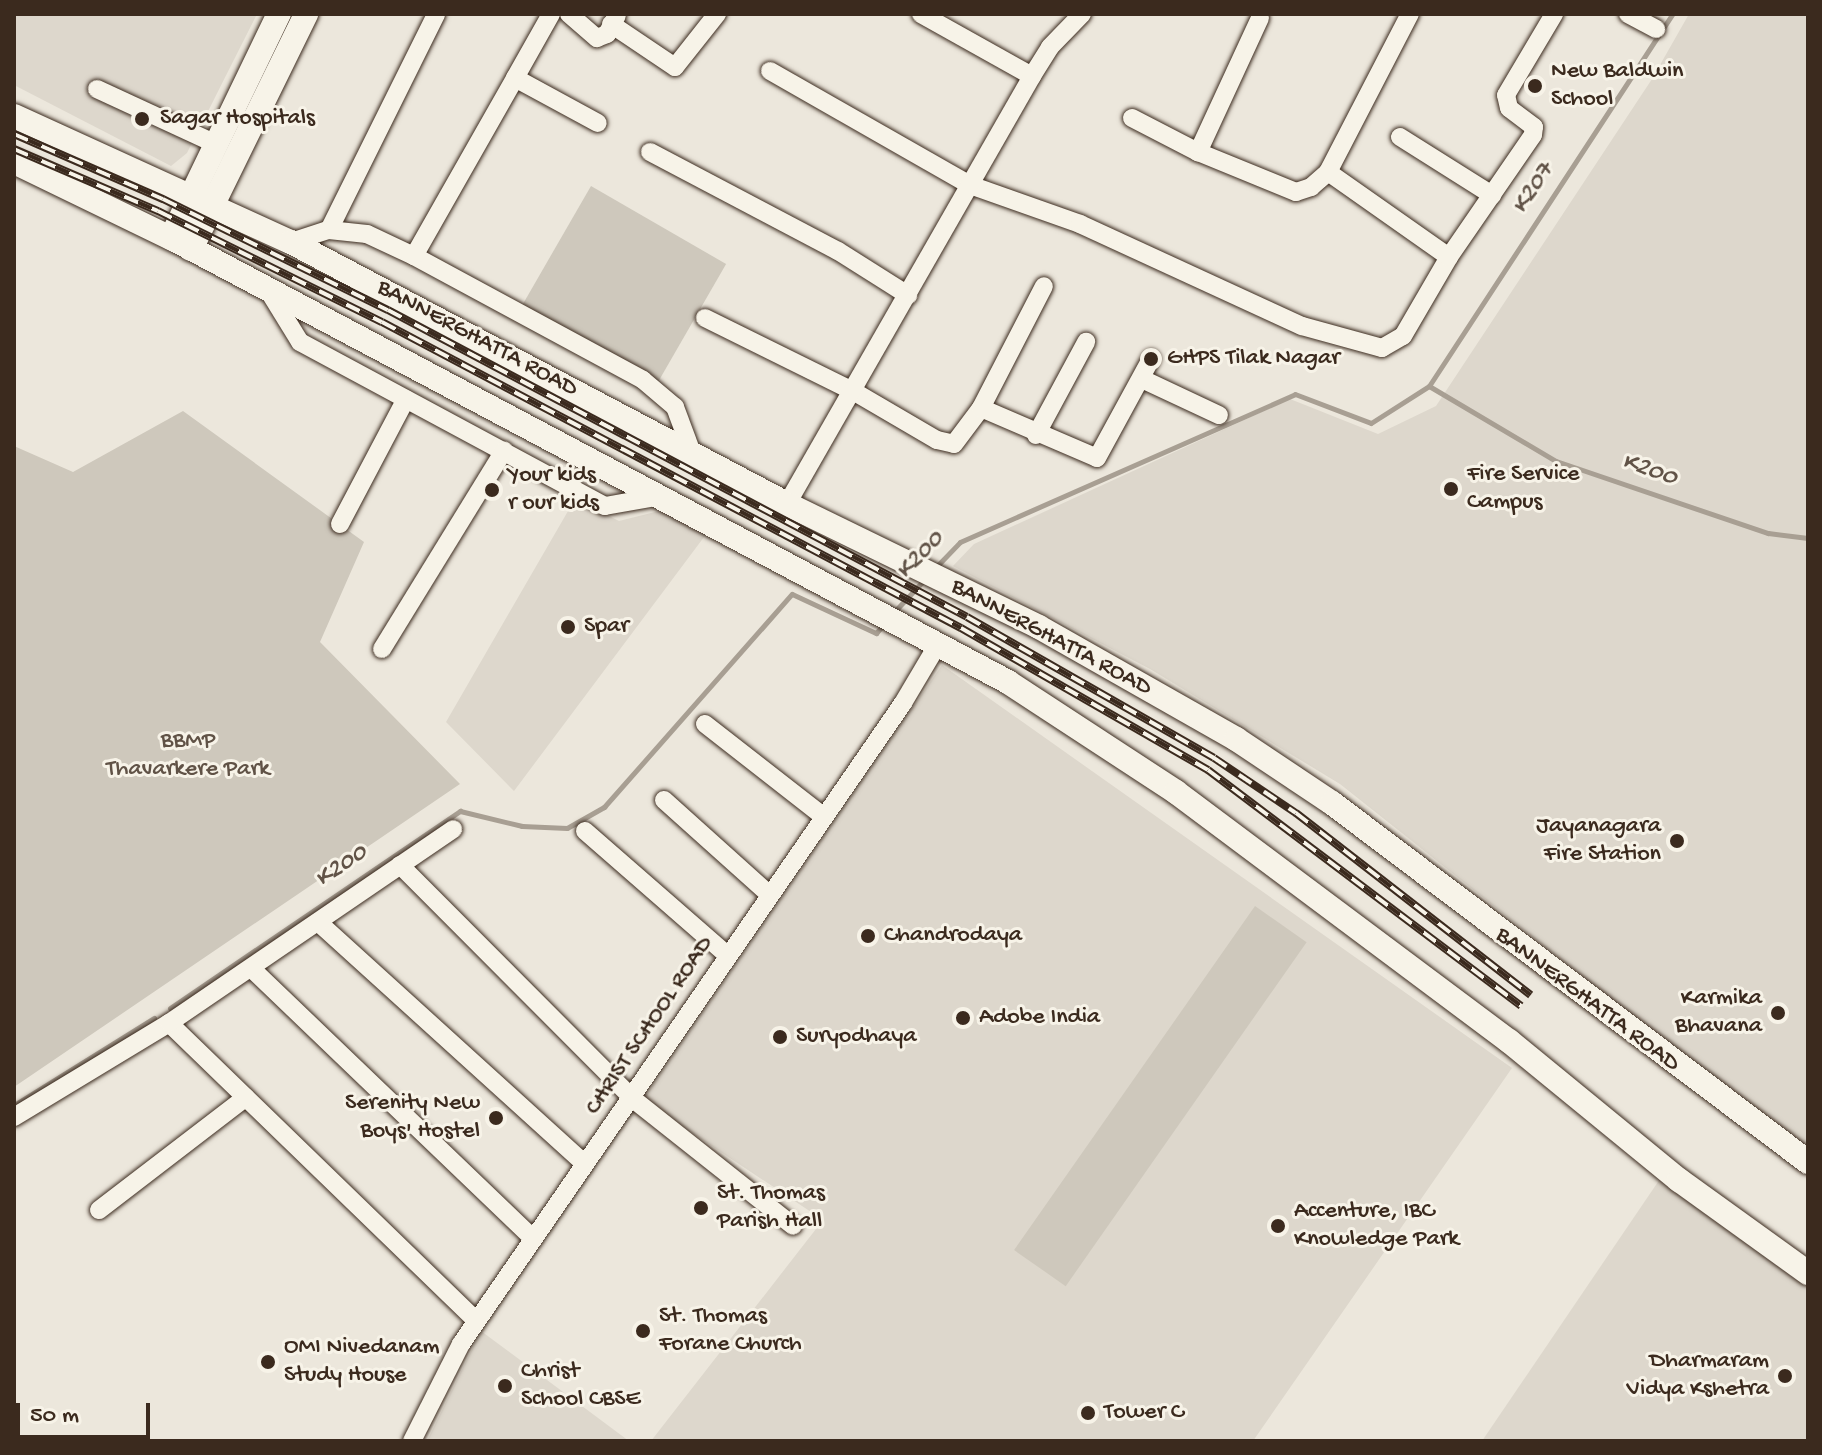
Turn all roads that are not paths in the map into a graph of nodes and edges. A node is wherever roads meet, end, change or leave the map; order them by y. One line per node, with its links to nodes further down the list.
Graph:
1 (279, 14): 17 (main road)
2 (306, 14): 17 (main road)
3 (436, 14): 33 (street)
4 (551, 14): 18 (street)
5 (569, 14): 13 (street)
6 (717, 14): 13 (street)
7 (921, 14): 16 (street)
8 (1082, 14): 16 (street)
9 (1410, 14): 28 (street)
10 (1554, 14): 30 (street)
11 (1628, 14): 14 (street)
12 (1258, 15): 26 (street)
13 (614, 19)
14 (1656, 29)
15 (770, 71): 29 (street)
16 (1032, 76): 29 (street)
17 (262, 78): 24 (main road); 32 (main road)
18 (515, 78): 22 (street); 36 (street)
19 (97, 89): 24 (street)
20 (14, 116): 31 (main road, BANNERGHATTA ROAD)
21 (1132, 118): 26 (street)
22 (598, 123)
23 (1400, 137): 30 (street)
24 (216, 144): 31 (main road)
25 (650, 152): 40 (street)
26 (1198, 152): 28 (street)
27 (14, 162): 35 (main road)
28 (1328, 172): 37 (street)
29 (970, 185): 37 (street); 40 (street)
30 (1492, 195): 37 (street)
31 (191, 196): 32 (main road, BANNERGHATTA ROAD); 35 (main road)
32 (213, 207): 34 (main road, BANNERGHATTA ROAD); 35 (main road)
33 (329, 230): 34 (street); 36 (street)
34 (291, 242): 50 (main road, BANNERGHATTA ROAD)
35 (181, 243): 39 (main road)
36 (414, 256): 50 (street)
37 (1449, 257)
38 (1044, 286): 47 (street)
39 (268, 289): 46 (street); 52 (main road)
40 (908, 295): 45 (street)
41 (705, 318): 45 (street)
42 (1086, 342): 49 (street)
43 (1151, 359): 44 (street)
44 (1142, 379): 48 (street); 49 (street)
45 (853, 391): 47 (street); 53 (street)
46 (406, 399): 51 (street); 54 (street)
47 (981, 408): 49 (street)
48 (1219, 415)
49 (1036, 435)
50 (691, 450): 53 (main road, BANNERGHATTA ROAD)
51 (504, 451): 52 (street); 56 (street)
52 (662, 496): 55 (main road)
53 (787, 504): 71 (main road, BANNERGHATTA ROAD)
54 (340, 524)
55 (938, 644): 59 (street, CHRIST SCHOOL ROAD); 76 (main road)
56 (382, 649)
57 (705, 724): 59 (street)
58 (664, 800): 63 (street)
59 (824, 817): 63 (street, CHRIST SCHOOL ROAD)
60 (453, 829): 62 (street)
61 (585, 831): 65 (street)
62 (400, 865): 64 (street); 69 (street)
63 (770, 895): 65 (street, CHRIST SCHOOL ROAD)
64 (318, 922): 66 (street); 72 (street)
65 (727, 955): 69 (street, CHRIST SCHOOL ROAD)
66 (251, 968): 67 (street); 75 (street)
67 (169, 1023): 68 (street); 70 (street)
68 (246, 1097): 73 (street); 77 (street)
69 (633, 1099): 72 (street, CHRIST SCHOOL ROAD); 74 (street)
70 (14, 1117)
71 (1808, 1162)
72 (584, 1163): 75 (street, CHRIST SCHOOL ROAD)
73 (99, 1210)
74 (793, 1226)
75 (533, 1238): 77 (street, CHRIST SCHOOL ROAD)
76 (1808, 1273)
77 (476, 1321): 78 (street, CHRIST SCHOOL ROAD)
78 (412, 1441)

